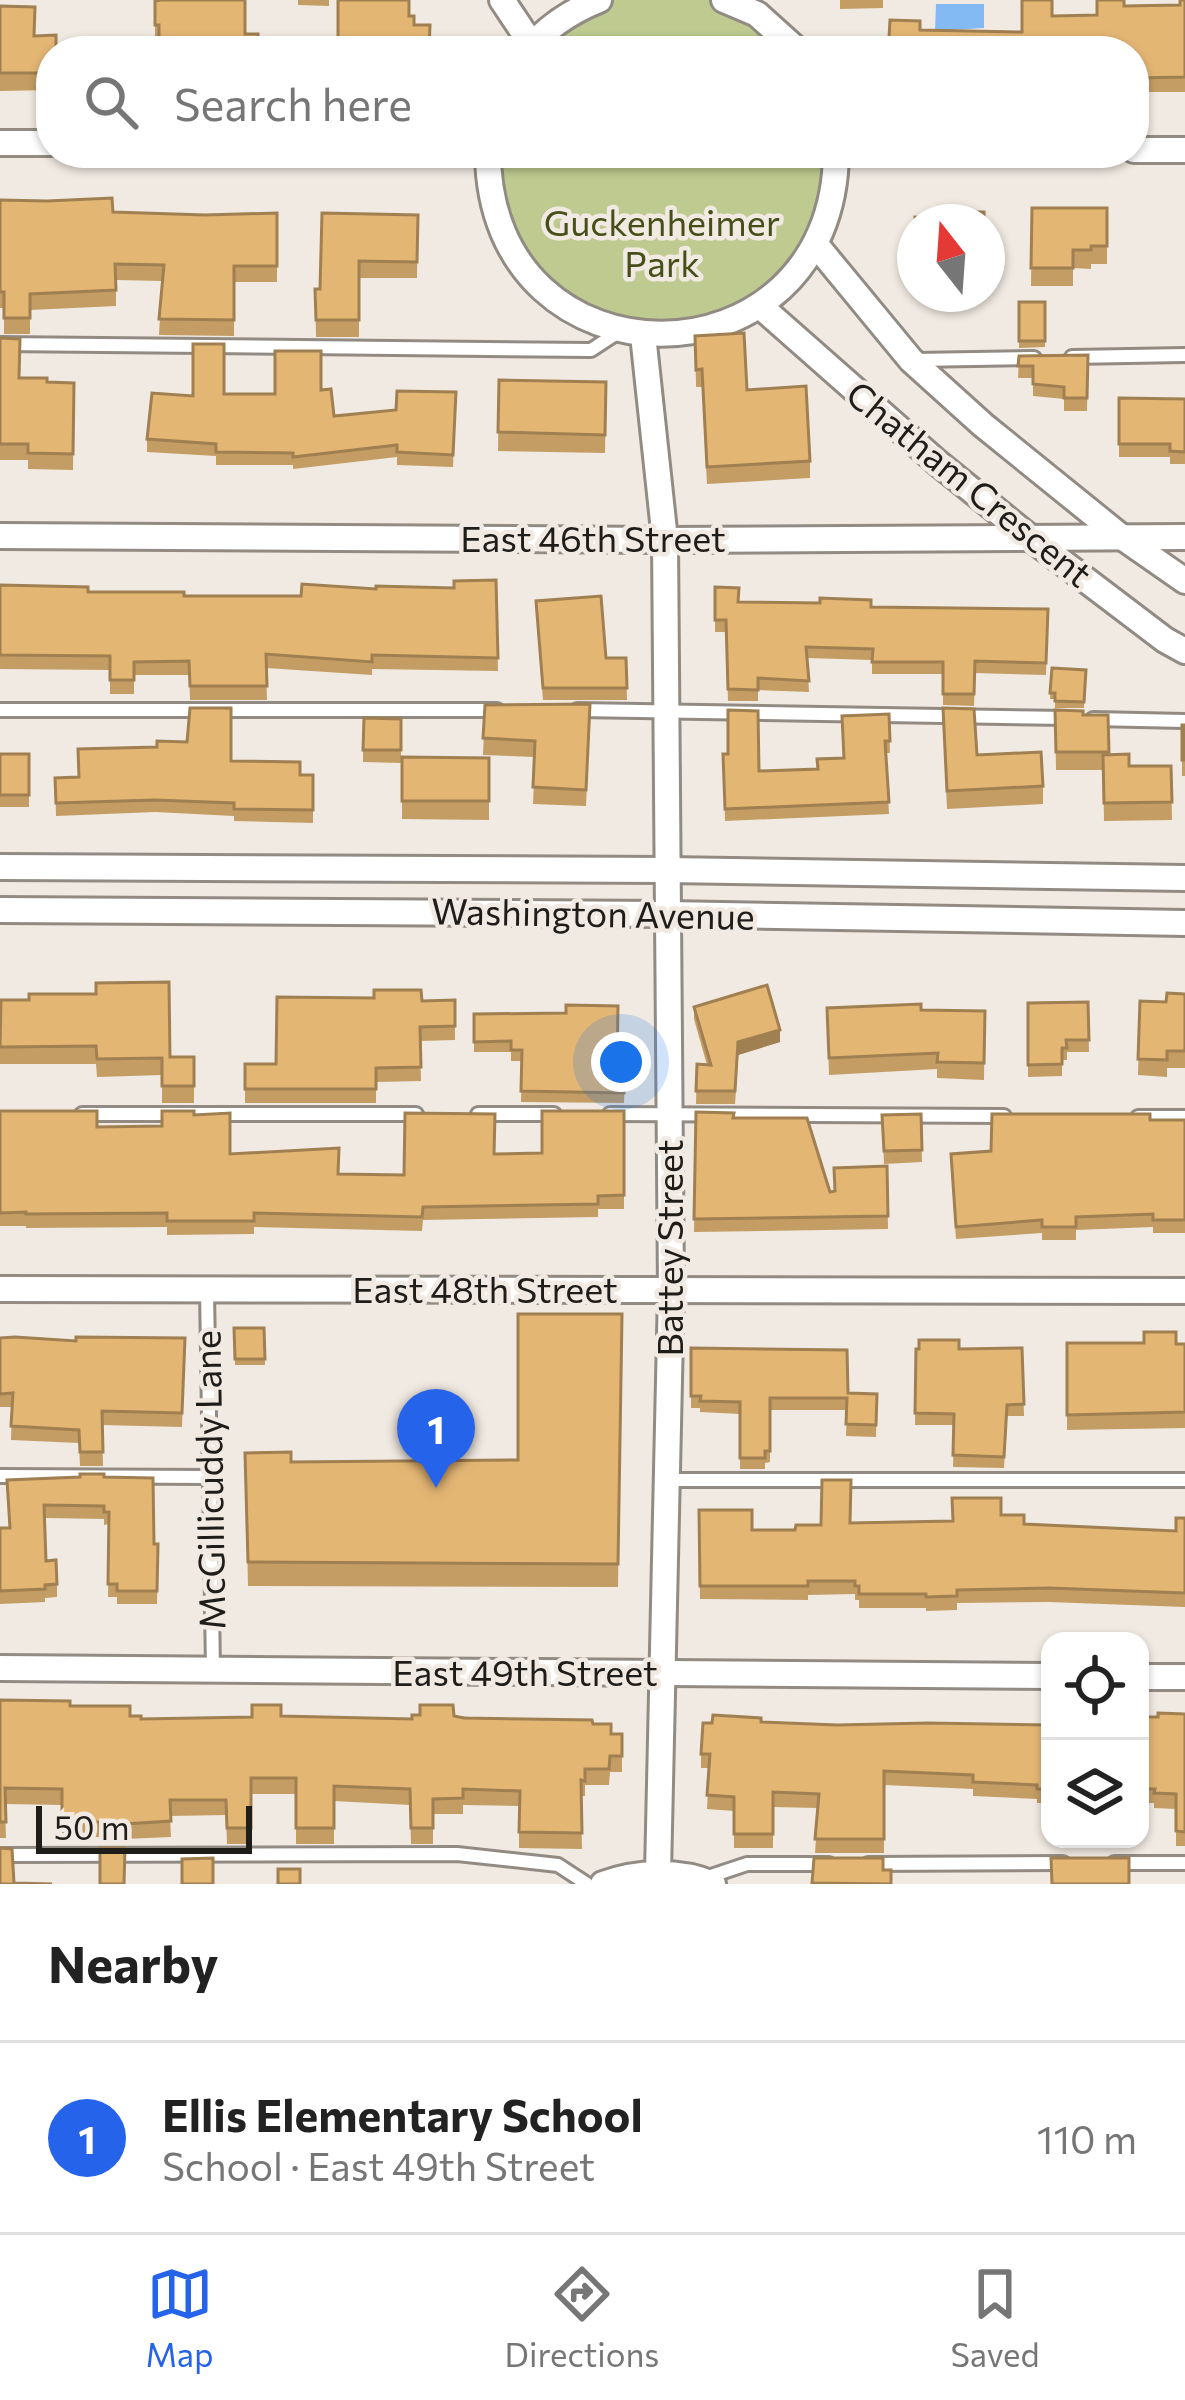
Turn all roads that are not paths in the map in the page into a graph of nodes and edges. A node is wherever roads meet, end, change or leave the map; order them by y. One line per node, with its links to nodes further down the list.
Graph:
1 (502, 0): 4 (street)
2 (724, 0): 6 (street)
3 (583, 3): 5 (street)
4 (523, 36)
5 (540, 36)
6 (781, 36)
7 (0, 143): 8 (street)
8 (36, 143)
9 (1149, 149): 10 (street)
10 (1185, 150)
11 (488, 168): 15 (street)
12 (836, 168): 13 (street)
13 (817, 246): 14 (street); 18 (street, Chatham Crescent)
14 (760, 306): 15 (street); 21 (street, Chatham Crescent)
15 (632, 333): 16 (lane); 23 (street, Battey Street)
16 (0, 344)
17 (1185, 356): 18 (lane)
18 (911, 360): 19 (street, Chatham Crescent)
19 (1120, 535): 21 (street, East 46th Street); 22 (street, East 46th Street); 24 (street, Chatham Crescent)
20 (0, 536): 23 (street, East 46th Street)
21 (1028, 536): 23 (street, East 46th Street); 25 (street, Chatham Crescent)
22 (1185, 537)
23 (664, 540): 29 (street, Battey Street)
24 (1185, 580)
25 (1185, 651)
26 (0, 710): 27 (lane)
27 (523, 710)
28 (571, 710): 29 (lane)
29 (666, 710): 30 (lane); 32 (street, Battey Street)
30 (1185, 721)
31 (0, 866): 32 (street, Washington Avenue)
32 (667, 870): 33 (street, Washington Avenue); 35 (street, Battey Street)
33 (1185, 878)
34 (0, 910): 35 (street, Washington Avenue)
35 (667, 914): 36 (street, Washington Avenue); 42 (street, Battey Street)
36 (1185, 923)
37 (71, 1114): 38 (lane)
38 (426, 1114)
39 (474, 1114): 40 (lane)
40 (568, 1114)
41 (592, 1114): 42 (lane)
42 (670, 1114): 43 (lane); 48 (street, Battey Street)
43 (1019, 1116)
44 (1114, 1117): 45 (lane)
45 (1185, 1118)
46 (0, 1289): 47 (street, East 48th Street)
47 (207, 1290): 48 (street, East 48th Street); 51 (lane, McGillicuddy Lane)
48 (671, 1291): 49 (street, East 48th Street); 52 (street, Battey Street)
49 (1185, 1291)
50 (0, 1476): 51 (lane)
51 (212, 1477): 55 (lane, McGillicuddy Lane)
52 (668, 1480): 53 (lane); 56 (street, Battey Street)
53 (1185, 1480)
54 (0, 1668): 55 (street, East 49th Street)
55 (213, 1670): 56 (street, East 49th Street)
56 (664, 1674): 57 (street, East 49th Street); 66 (street, Battey Street)
57 (1041, 1676)
58 (1149, 1677): 59 (street)
59 (1185, 1677)
60 (0, 1855): 68 (lane)
61 (1070, 1863): 65 (lane)
62 (1093, 1863): 63 (lane)
63 (1185, 1863)
64 (839, 1864): 67 (lane)
65 (862, 1864)
66 (658, 1874): 67 (street); 69 (street)
67 (707, 1882)
68 (586, 1884)
69 (603, 1884)

